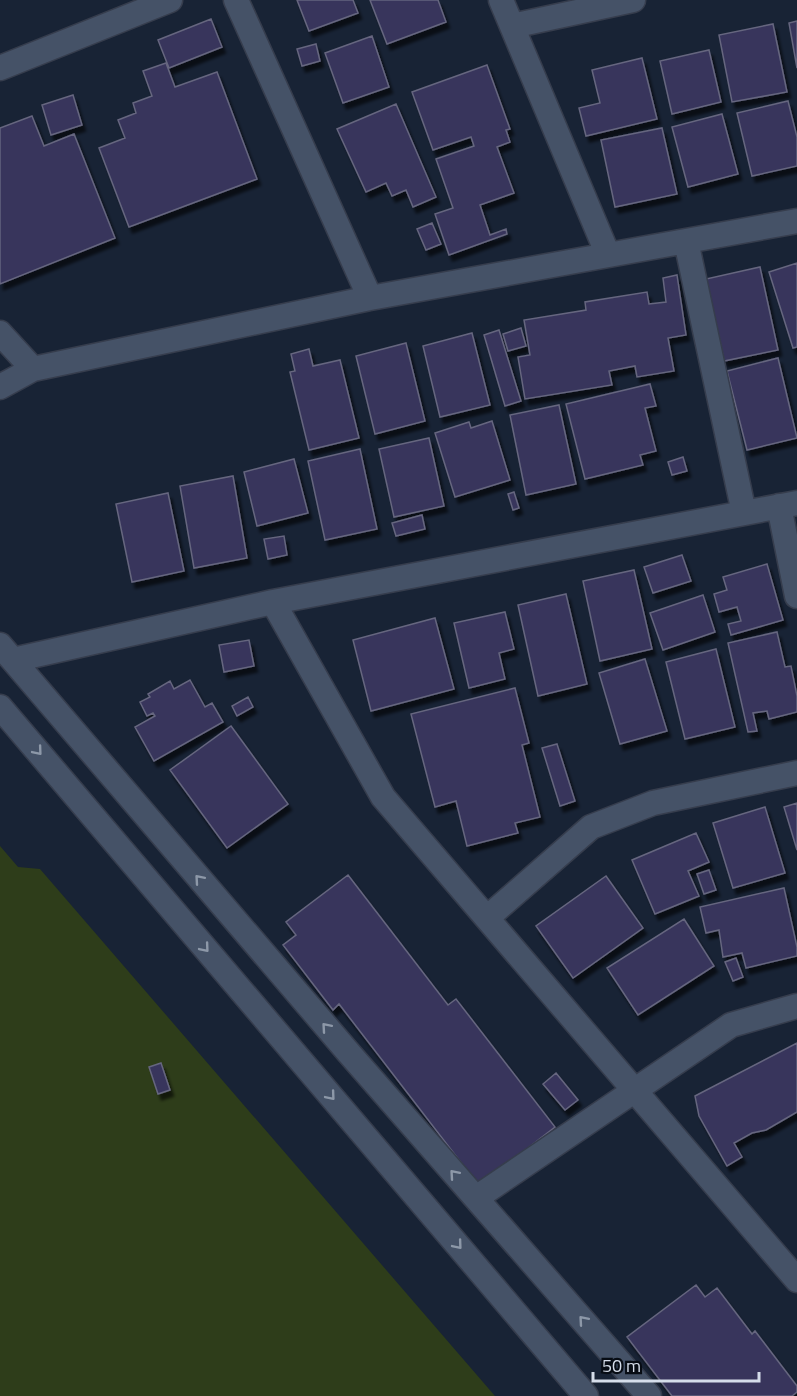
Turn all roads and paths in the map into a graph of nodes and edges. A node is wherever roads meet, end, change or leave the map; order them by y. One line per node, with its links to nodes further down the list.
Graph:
1 (170, 0): 6 (street)
2 (236, 0): 10 (street)
3 (501, 0): 5 (street)
4 (633, 0): 5 (street)
5 (512, 26): 9 (street)
6 (0, 68)
7 (797, 221): 8 (street)
8 (686, 241): 9 (street); 15 (street)
9 (608, 255): 10 (street)
10 (370, 298): 12 (street)
11 (0, 333): 12 (street)
12 (33, 369): 13 (street)
13 (0, 387)
14 (788, 504): 15 (street); 16 (street)
15 (744, 513): 17 (street)
16 (797, 596)
17 (273, 602): 18 (street); 21 (street)
18 (6, 653): 24 (street, one-way to 18)
19 (0, 707): 26 (street, one-way to 26)
20 (797, 773): 21 (street)
21 (487, 918): 23 (street)
22 (797, 1006): 23 (street)
23 (635, 1091): 24 (street); 25 (street)
24 (476, 1198): 27 (street, one-way to 24)
25 (794, 1272)
26 (586, 1396)
27 (649, 1396)

